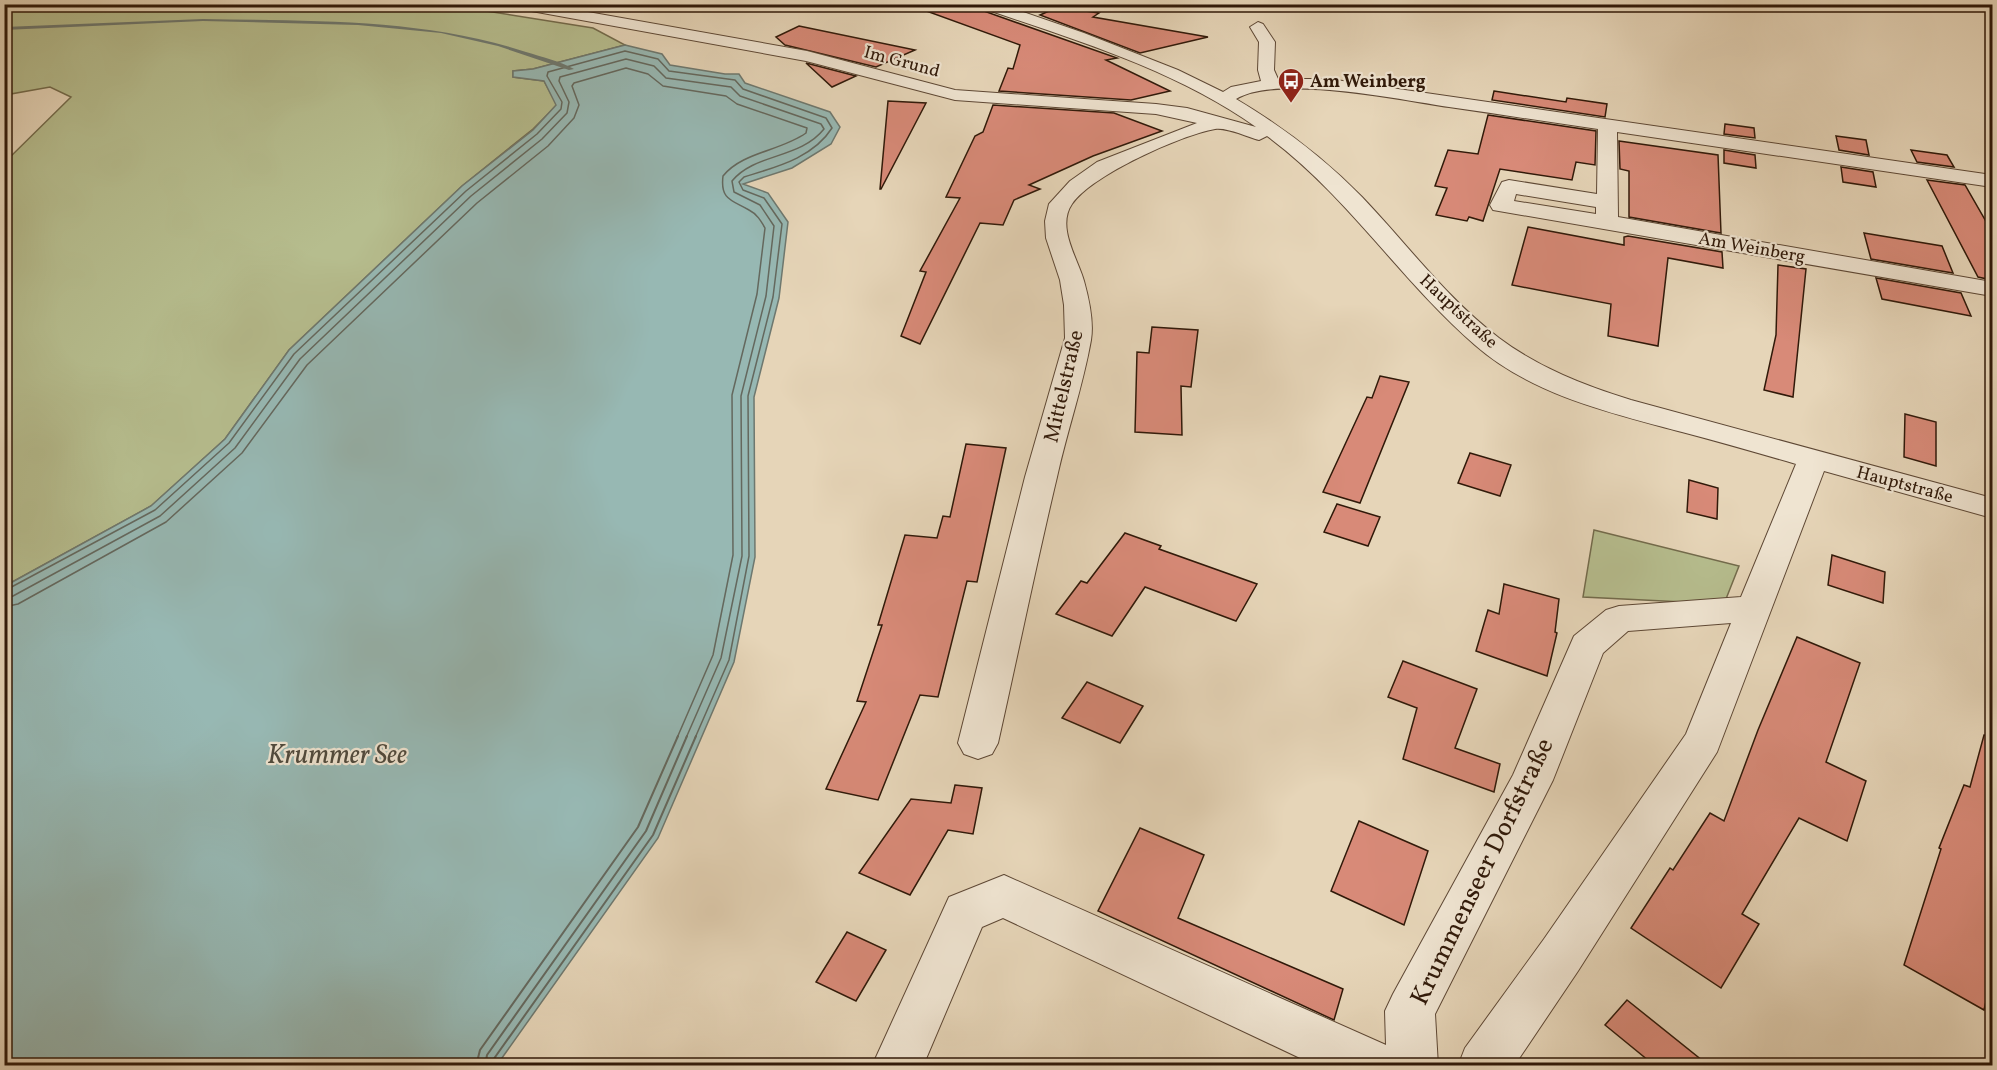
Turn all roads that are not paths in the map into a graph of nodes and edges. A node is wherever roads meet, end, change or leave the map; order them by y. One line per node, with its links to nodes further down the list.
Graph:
1 (515, 4): 5 (street, Im Grund)
2 (984, 4): 5 (street, Hauptstraße)
3 (1258, 27): 4 (street)
4 (1264, 86): 5 (street); 6 (street); 7 (street)
5 (1221, 110): 6 (street, Hauptstraße); 13 (street, Mittelstraße)
6 (1282, 119): 10 (street, Hauptstraße)
7 (1608, 124): 8 (street); 9 (street, Am Weinberg)
8 (1992, 181)
9 (1992, 289)
10 (1813, 459): 11 (street, Hauptstraße); 12 (street)
11 (1992, 508)
12 (1755, 609): 16 (street, Krummenseer Dorfstraße); 17 (street)
13 (978, 743)
14 (897, 1065): 15 (street)
15 (1375, 1065)
16 (1412, 1065)
17 (1483, 1065)

